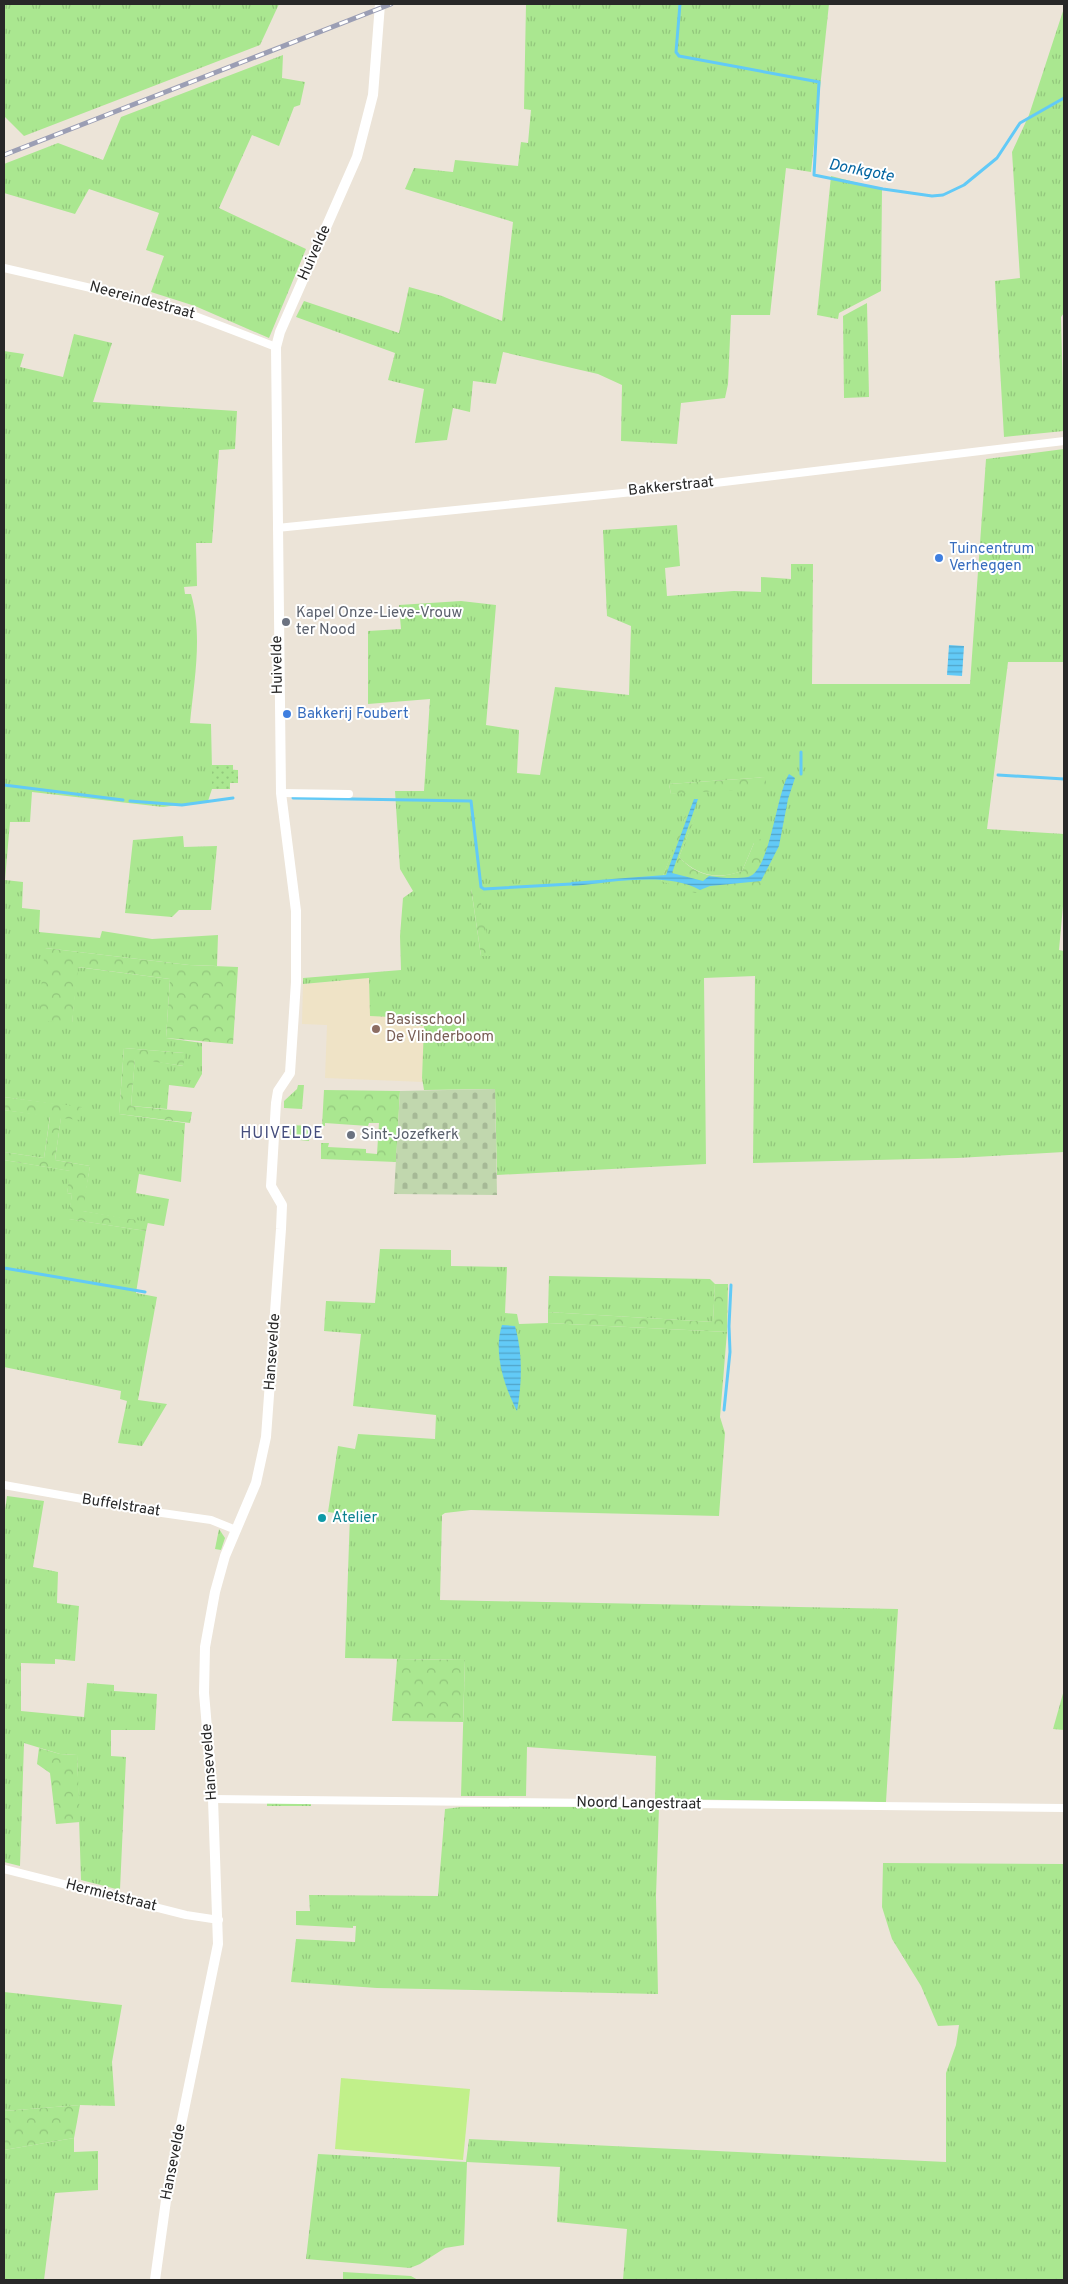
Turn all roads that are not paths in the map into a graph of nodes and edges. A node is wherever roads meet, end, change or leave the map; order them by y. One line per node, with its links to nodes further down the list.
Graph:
1 (380, 4): 3 (street, Huivelde)
2 (4, 268): 3 (street, Neereindestraat)
3 (276, 347): 5 (street, Huivelde)
4 (1064, 441): 5 (street, Bakkerstraat)
5 (277, 528): 6 (street, Huivelde)
6 (281, 793): 7 (street); 8 (street, Huivelde)
7 (349, 794)
8 (279, 1248): 10 (street, Hansevelde)
9 (4, 1485): 10 (street, Buffelstraat)
10 (236, 1530): 11 (street, Hansevelde)
11 (213, 1798): 12 (street, Noord Langestraat); 14 (street, Hansevelde)
12 (1064, 1808)
13 (4, 1869): 14 (street, Hermietstraat)
14 (219, 1920): 15 (street, Hansevelde)
15 (155, 2280)

